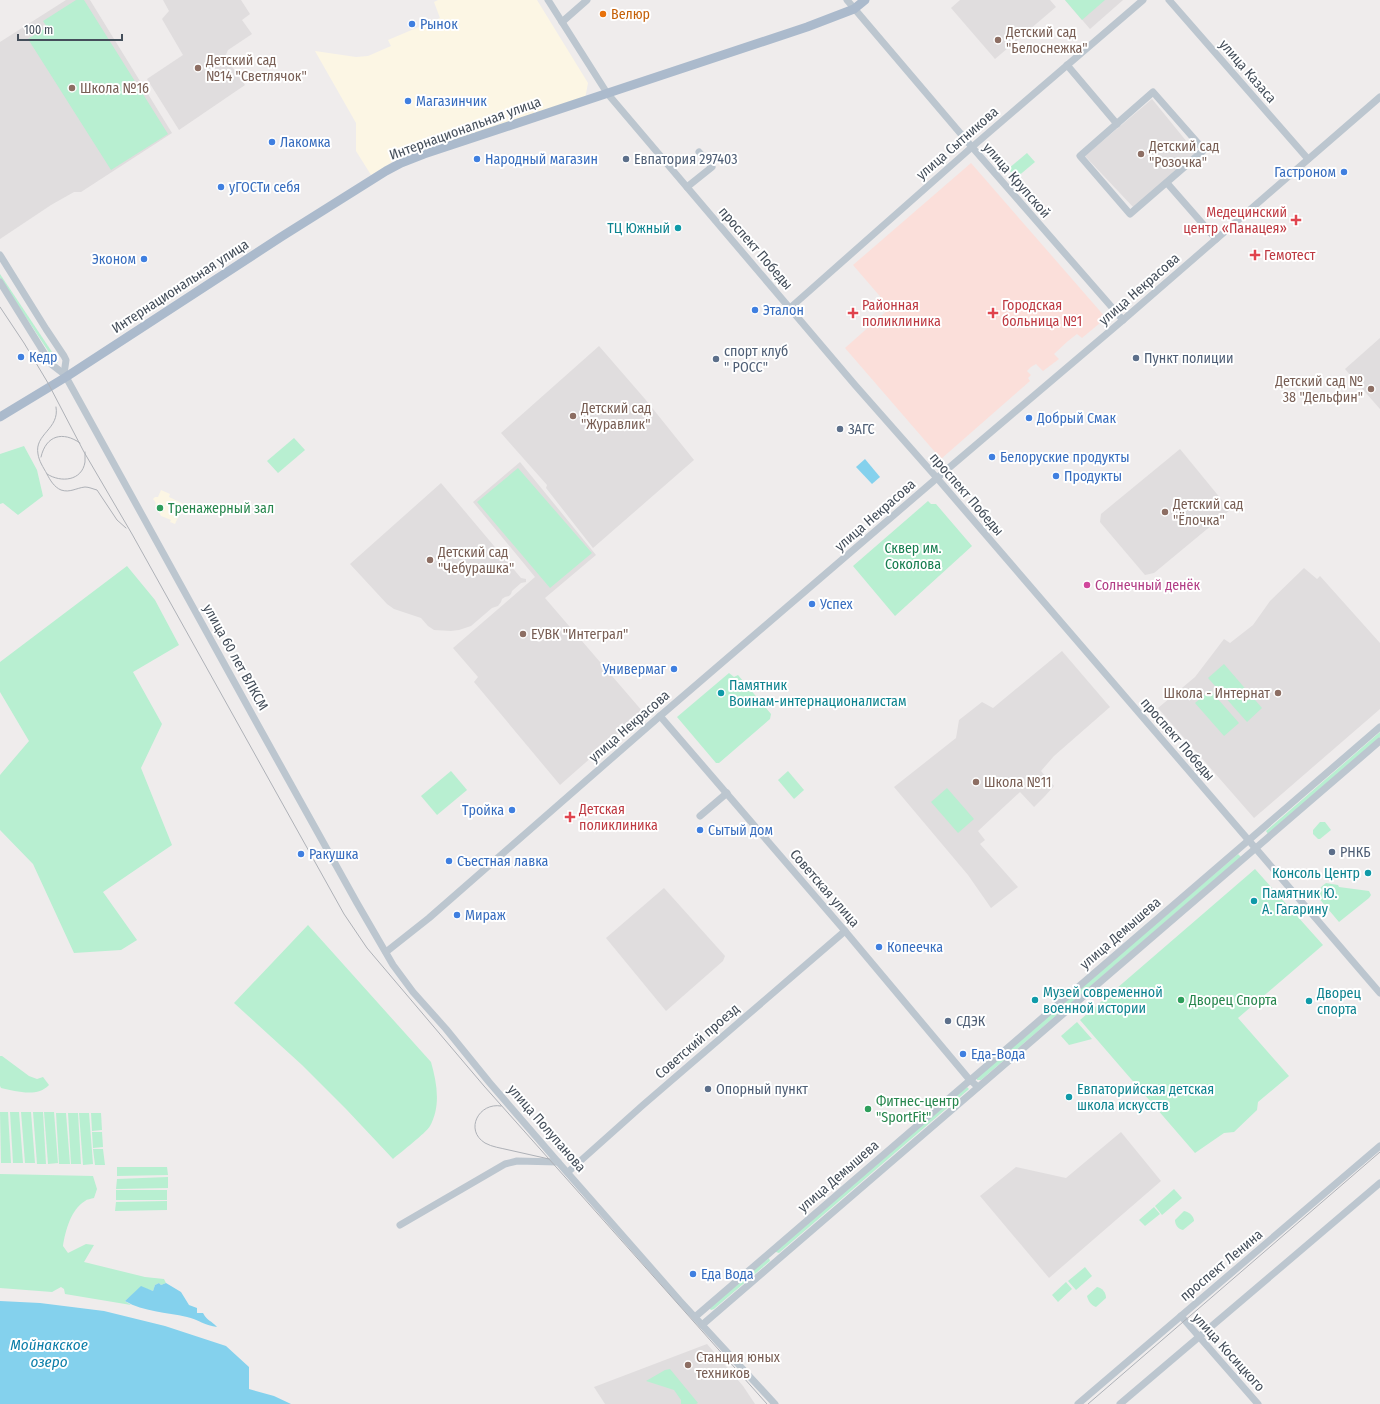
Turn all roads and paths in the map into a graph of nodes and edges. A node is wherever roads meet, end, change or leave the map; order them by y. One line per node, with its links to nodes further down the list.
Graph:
1 (548, 0): 8 (street, проспект Победы)
2 (587, 0): 8 (street)
3 (847, 0): 7 (street, улица Крупской)
4 (865, 0): 7 (main road, Интернациональная улица)
5 (1142, 0): 9 (street, улица Сытникова)
6 (1169, 0): 15 (street, улица Казаса)
7 (854, 9): 10 (main road, Интернациональная улица); 13 (street, улица Крупской)
8 (562, 22): 10 (street, проспект Победы)
9 (1067, 65): 12 (street); 13 (street, улица Сытникова)
10 (607, 94): 17 (street, проспект Победы); 23 (main road, Интернациональная улица)
11 (1380, 97): 15 (street, улица Некрасова)
12 (1117, 124): 16 (street); 16 (street)
13 (972, 147): 21 (street, улица Сытникова); 22 (street, улица Крупской)
14 (699, 152): 17 (street)
15 (1308, 159): 18 (street, улица Некрасова)
16 (1167, 183): 18 (street)
17 (687, 187): 21 (street, проспект Победы)
18 (1216, 239): 22 (street, улица Некрасова)
19 (0, 255): 23 (street, улица 60 лет ВЛКСМ)
20 (0, 282): 23 (street, улица 60 лет ВЛКСМ)
21 (790, 308): 25 (street, проспект Победы)
22 (1123, 320): 25 (street, улица Некрасова)
23 (65, 375): 24 (main road, Интернациональная улица); 34 (street, улица 60 лет ВЛКСМ)
24 (0, 417)
25 (937, 478): 26 (street, улица Некрасова); 31 (street, проспект Победы)
26 (660, 716): 29 (street, Советская улица); 34 (street, улица Некрасова)
27 (1380, 727): 31 (street, улица Демышева)
28 (1380, 741): 32 (street, улица Демышева)
29 (727, 793): 30 (street); 33 (street, Советская улица)
30 (700, 816)
31 (1249, 840): 32 (street, проспект Победы); 36 (street, улица Демышева)
32 (1256, 849): 35 (street, проспект Победы); 37 (street, улица Демышева)
33 (845, 931): 36 (street, Советская улица); 40 (street, Советский проезд)
34 (386, 952): 39 (street, улица Полупанова)
35 (1380, 993)
36 (969, 1079): 37 (street, Советская улица); 43 (street, улица Демышева)
37 (978, 1087): 44 (street, улица Демышева)
38 (1380, 1146): 46 (street, проспект Ленина)
39 (558, 1162): 40 (street, улица Полупанова); 42 (street)
40 (568, 1172): 45 (street, улица Полупанова)
41 (1380, 1183): 48 (street)
42 (400, 1225)
43 (770, 1252): 44 (street); 45 (street, улица Демышева)
44 (776, 1260): 47 (street, улица Демышева)
45 (695, 1316): 47 (street, улица Полупанова)
46 (1181, 1316): 48 (street, улица Косицкого); 50 (street, проспект Ленина)
47 (702, 1325): 49 (street)
48 (1199, 1337): 51 (street); 52 (street, улица Косицкого)
49 (775, 1404)
50 (1078, 1404)
51 (1120, 1404)
52 (1258, 1404)

